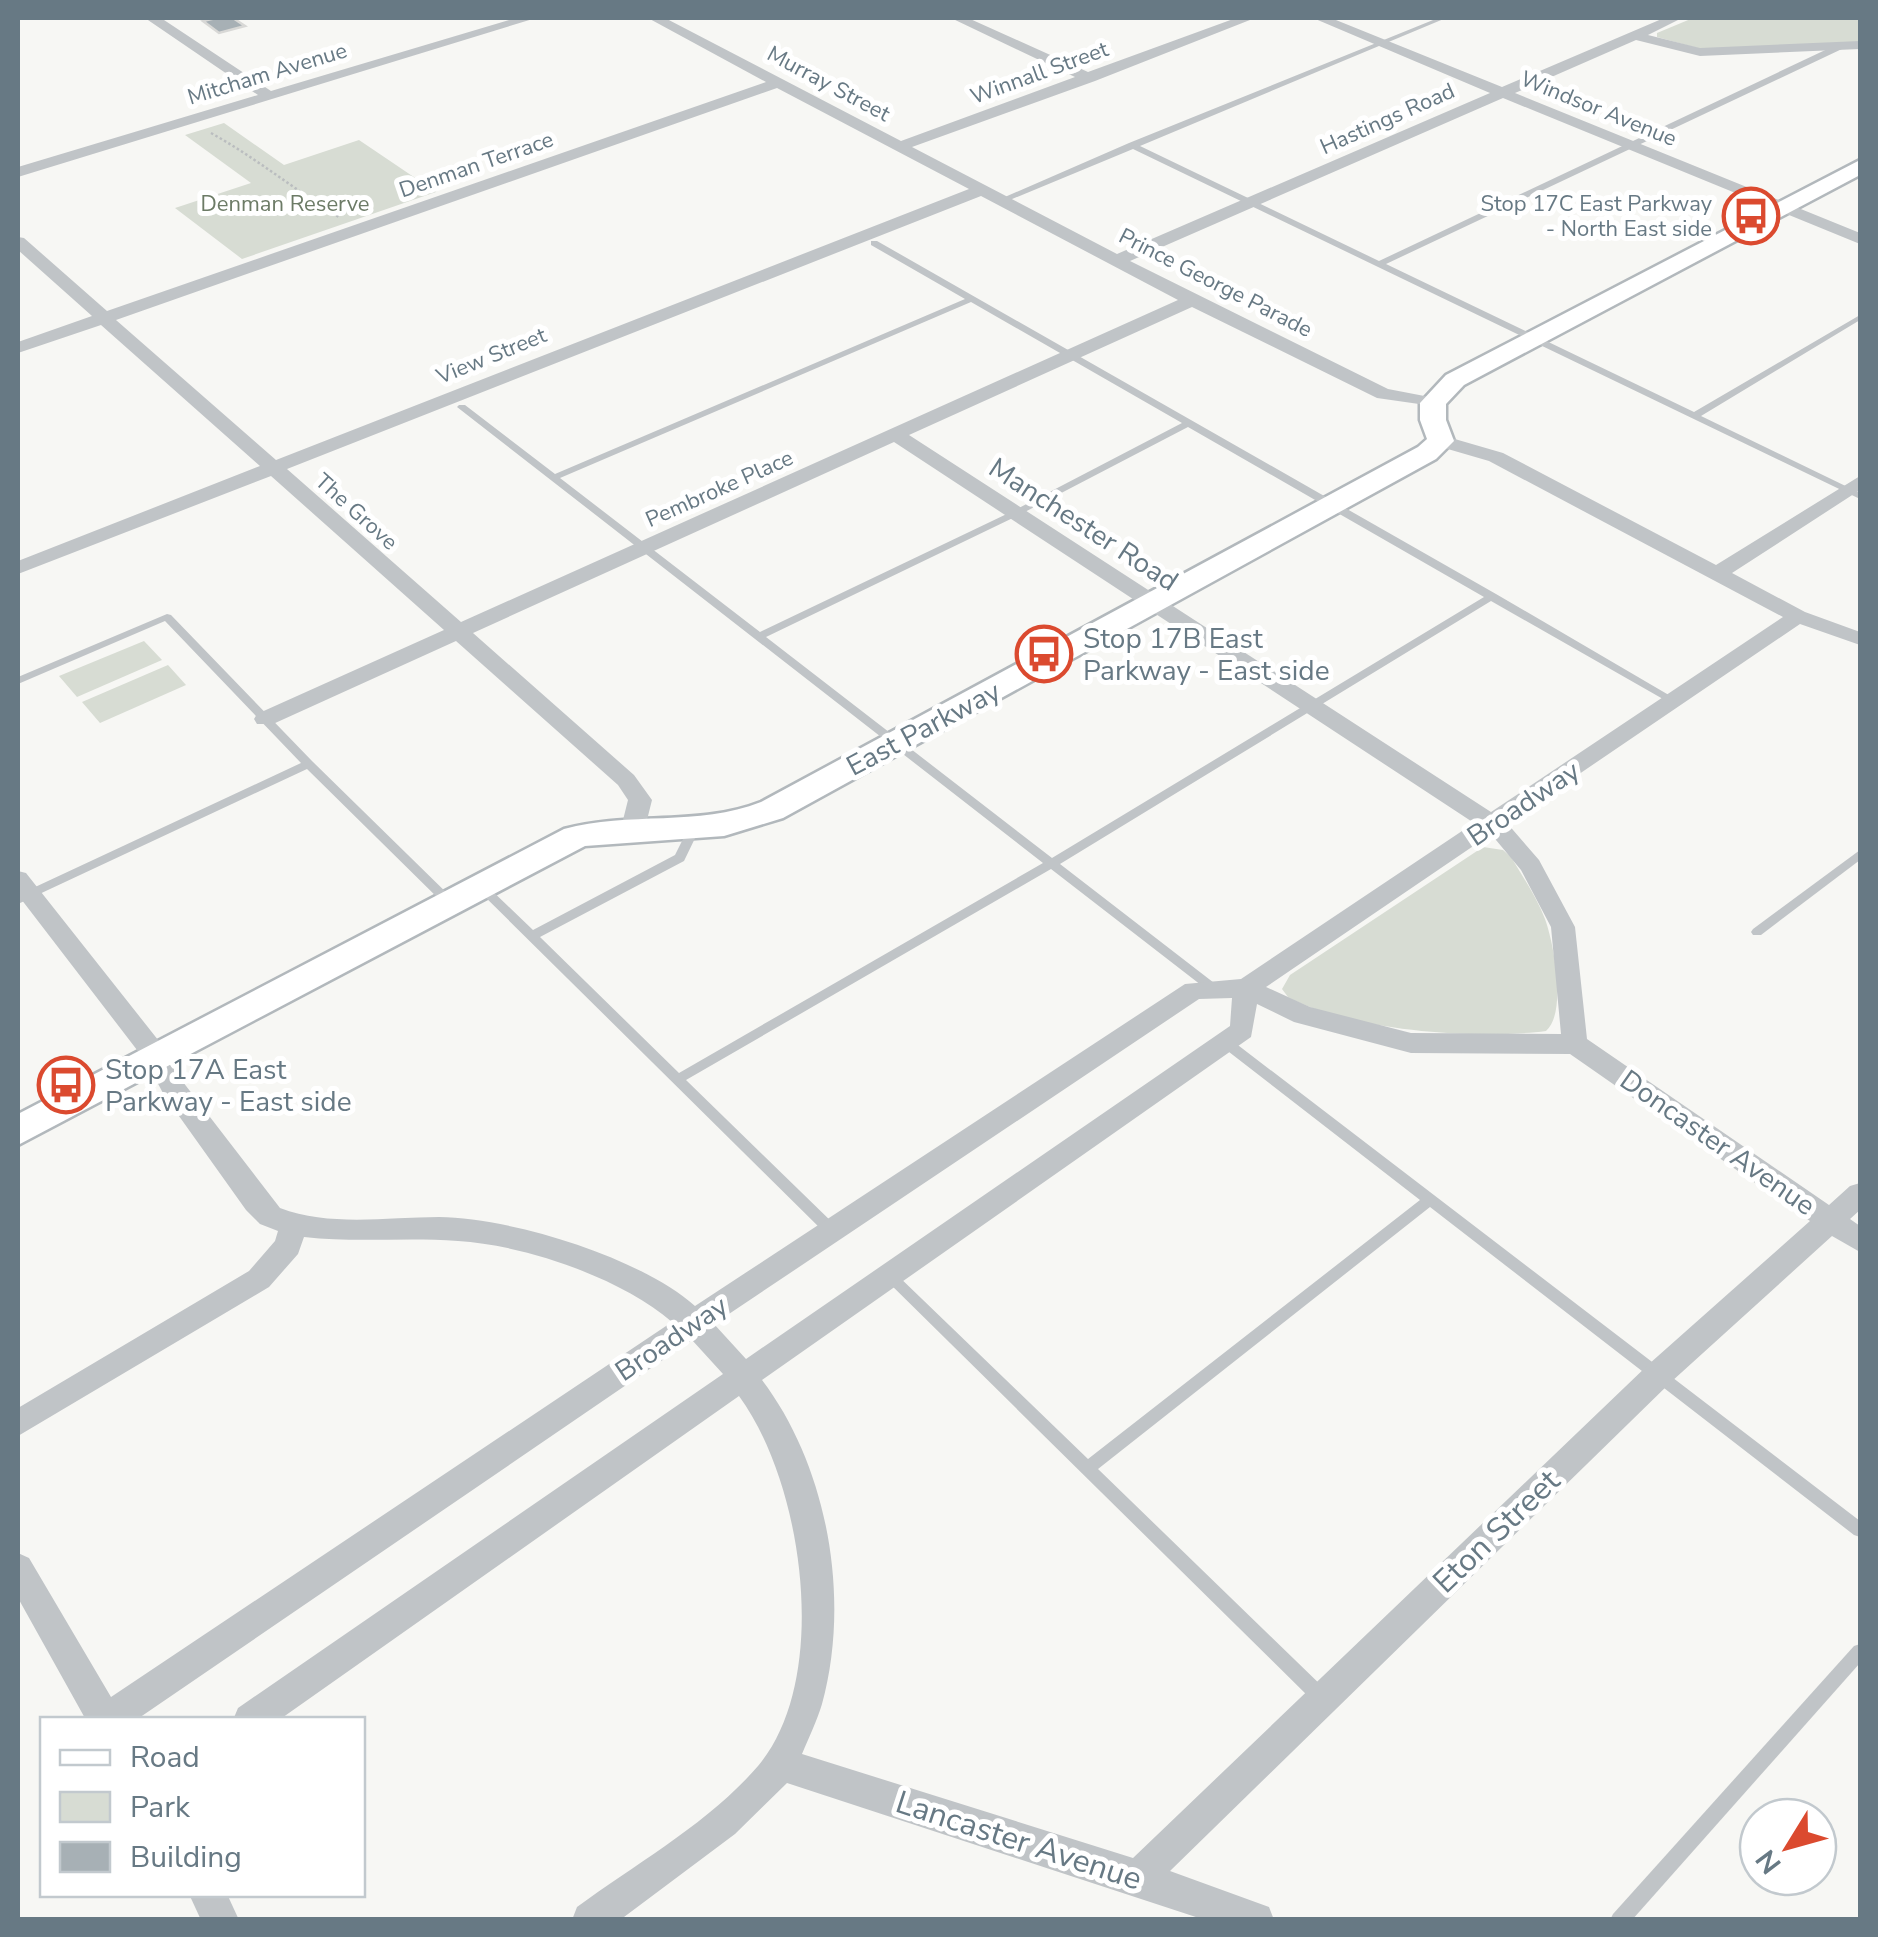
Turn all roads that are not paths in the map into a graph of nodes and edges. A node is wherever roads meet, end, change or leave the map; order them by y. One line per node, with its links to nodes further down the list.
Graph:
1 (152, 18): 16 (street)
2 (529, 18): 16 (street, Mitcham Avenue)
3 (658, 18): 14 (street, Murray Street)
4 (958, 18): 13 (street)
5 (1248, 18): 13 (street, Winnall Street)
6 (1320, 18): 10 (street, Windsor Avenue)
7 (1443, 18): 10 (lane)
8 (1674, 18): 9 (street, Hastings Road)
9 (1634, 35): 12 (street); 15 (street, Hastings Road)
10 (1381, 42): 15 (street, Windsor Avenue); 18 (lane)
11 (1860, 45): 12 (street)
12 (1842, 46): 19 (lane)
13 (1090, 78): 17 (street, Winnall Street)
14 (778, 83): 17 (street, Murray Street); 33 (street, Denman Terrace)
15 (1502, 92): 19 (street, Windsor Avenue); 23 (street, Hastings Road)
16 (269, 96): 21 (street, Mitcham Avenue)
17 (900, 146): 22 (street, Murray Street)
18 (1132, 146): 22 (lane); 23 (lane)
19 (1633, 146): 24 (street, Windsor Avenue); 29 (lane)
20 (1860, 167): 24 (street)
21 (18, 172)
22 (993, 195): 27 (street, View Street); 28 (street, Prince George Parade); 43 (street, View Street)
23 (1252, 202): 28 (street, Hastings Road); 29 (lane)
24 (1784, 207): 25 (street, Windsor Avenue); 34 (street)
25 (1860, 239)
26 (18, 242): 33 (street, The Grove)
27 (874, 243): 30 (lane); 38 (street, View Street)
28 (1117, 260): 31 (street, Prince George Parade)
29 (1380, 264): 34 (lane)
30 (972, 300): 36 (lane); 44 (lane)
31 (1192, 300): 36 (street, Pembroke Place); 37 (street, Prince George Parade)
32 (1860, 317): 39 (lane)
33 (105, 318): 35 (street, Denman Terrace); 43 (street, The Grove)
34 (1533, 339): 37 (street); 39 (lane)
35 (18, 348)
36 (1070, 356): 40 (lane); 41 (street, Pembroke Place)
37 (1433, 402): 42 (street)
38 (462, 406): 43 (street, View Street); 44 (lane)
39 (1694, 416): 45 (lane)
40 (1190, 423): 46 (lane); 47 (lane)
41 (896, 435): 47 (street, Manchester Road); 48 (street, Pembroke Place)
42 (1441, 441): 46 (street, East Parkway); 50 (street)
43 (278, 473): 49 (street, View Street); 54 (street, The Grove)
44 (553, 478): 48 (lane)
45 (1856, 489): 50 (street)
46 (1334, 504): 51 (lane); 52 (street, East Parkway)
47 (1016, 513): 52 (street, Manchester Road); 55 (lane)
48 (646, 548): 54 (street, Pembroke Place); 55 (lane)
49 (18, 568)
50 (1716, 574): 53 (street)
51 (1492, 596): 58 (lane); 59 (lane)
52 (1154, 602): 59 (street, Manchester Road); 61 (street, East Parkway)
53 (1798, 616): 56 (street); 58 (street, Broadway)
54 (458, 634): 60 (street, Pembroke Place); 64 (street, The Grove)
55 (758, 637): 61 (lane)
56 (1860, 639)
57 (18, 681): 60 (lane)
58 (1674, 700): 63 (street, Broadway)
59 (1310, 704): 63 (street, Manchester Road); 67 (lane)
60 (265, 719): 62 (lane)
61 (897, 742): 65 (street, East Parkway); 67 (lane)
62 (308, 764): 69 (lane); 70 (lane)
63 (1492, 824): 73 (street, Broadway); 76 (street)
64 (633, 828): 65 (street, East Parkway); 68 (street, East Parkway)
65 (693, 830): 72 (lane)
66 (1860, 854): 71 (lane)
67 (1052, 862): 74 (lane); 78 (lane)
68 (482, 888): 70 (street, East Parkway); 72 (lane)
69 (22, 891): 77 (street)
70 (451, 904): 77 (street, East Parkway)
71 (1757, 932)
72 (532, 936): 78 (lane)
73 (1246, 988): 74 (street, Broadway); 75 (street); 76 (street)
74 (1214, 989): 84 (street, Broadway)
75 (1224, 1042): 81 (lane); 86 (street)
76 (1574, 1044): 82 (street, Doncaster Avenue)
77 (158, 1058): 79 (street, East Parkway); 83 (street)
78 (678, 1079): 84 (lane)
79 (18, 1131)
80 (1860, 1194): 82 (street, Eton Street)
81 (1431, 1199): 88 (lane); 91 (lane)
82 (1831, 1220): 85 (street, Doncaster Avenue); 88 (street, Eton Street)
83 (293, 1225): 87 (street); 90 (street)
84 (831, 1230): 87 (street, Broadway)
85 (1860, 1241)
86 (889, 1276): 89 (street); 91 (lane)
87 (692, 1323): 89 (street); 97 (street, Broadway)
88 (1660, 1372): 92 (lane); 95 (street, Eton Street)
89 (743, 1378): 98 (street); 99 (street)
90 (18, 1422)
91 (1086, 1469): 95 (lane)
92 (1860, 1530)
93 (18, 1568): 96 (street)
94 (1860, 1652): 105 (lane)
95 (1322, 1699): 100 (street, Eton Street)
96 (104, 1717)
97 (110, 1717)
98 (254, 1717)
99 (781, 1764): 100 (street, Lancaster Avenue); 103 (street)
100 (1138, 1877): 104 (street, Lancaster Avenue)
101 (209, 1897): 102 (street)
102 (222, 1920)
103 (590, 1920)
104 (1256, 1920)
105 (1619, 1920)

